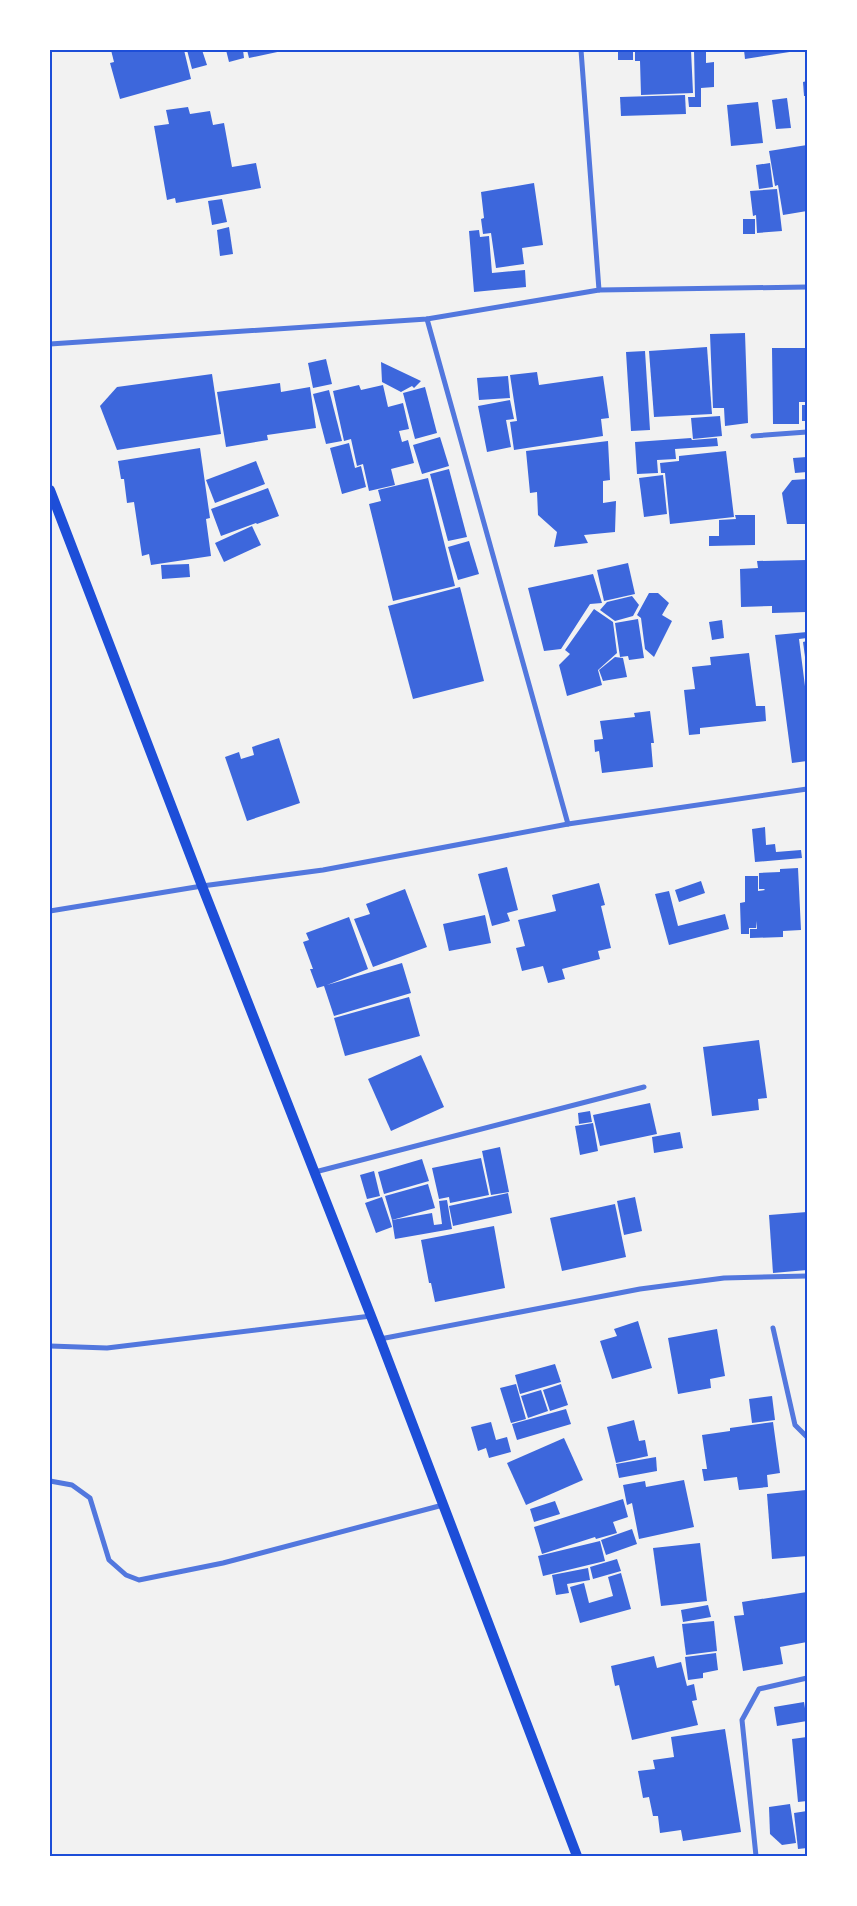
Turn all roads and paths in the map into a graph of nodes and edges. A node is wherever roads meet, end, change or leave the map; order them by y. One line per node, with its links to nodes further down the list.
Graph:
1 (582, 50): 3 (street)
2 (807, 287): 3 (street)
3 (600, 290): 4 (street)
4 (427, 319): 5 (street); 10 (street)
5 (50, 344)
6 (807, 432): 7 (street)
7 (753, 436)
8 (50, 490): 11 (main road)
9 (807, 789): 10 (street)
10 (568, 824): 11 (street)
11 (202, 886): 12 (street); 14 (main road)
12 (50, 911)
13 (644, 1087): 14 (street)
14 (315, 1172): 16 (main road)
15 (807, 1276): 18 (street)
16 (371, 1316): 18 (main road); 19 (street)
17 (773, 1328): 20 (street)
18 (380, 1339): 22 (main road)
19 (50, 1346)
20 (807, 1436)
21 (50, 1481): 22 (street)
22 (443, 1504): 24 (main road)
23 (807, 1678): 25 (street)
24 (577, 1856)
25 (756, 1856)

